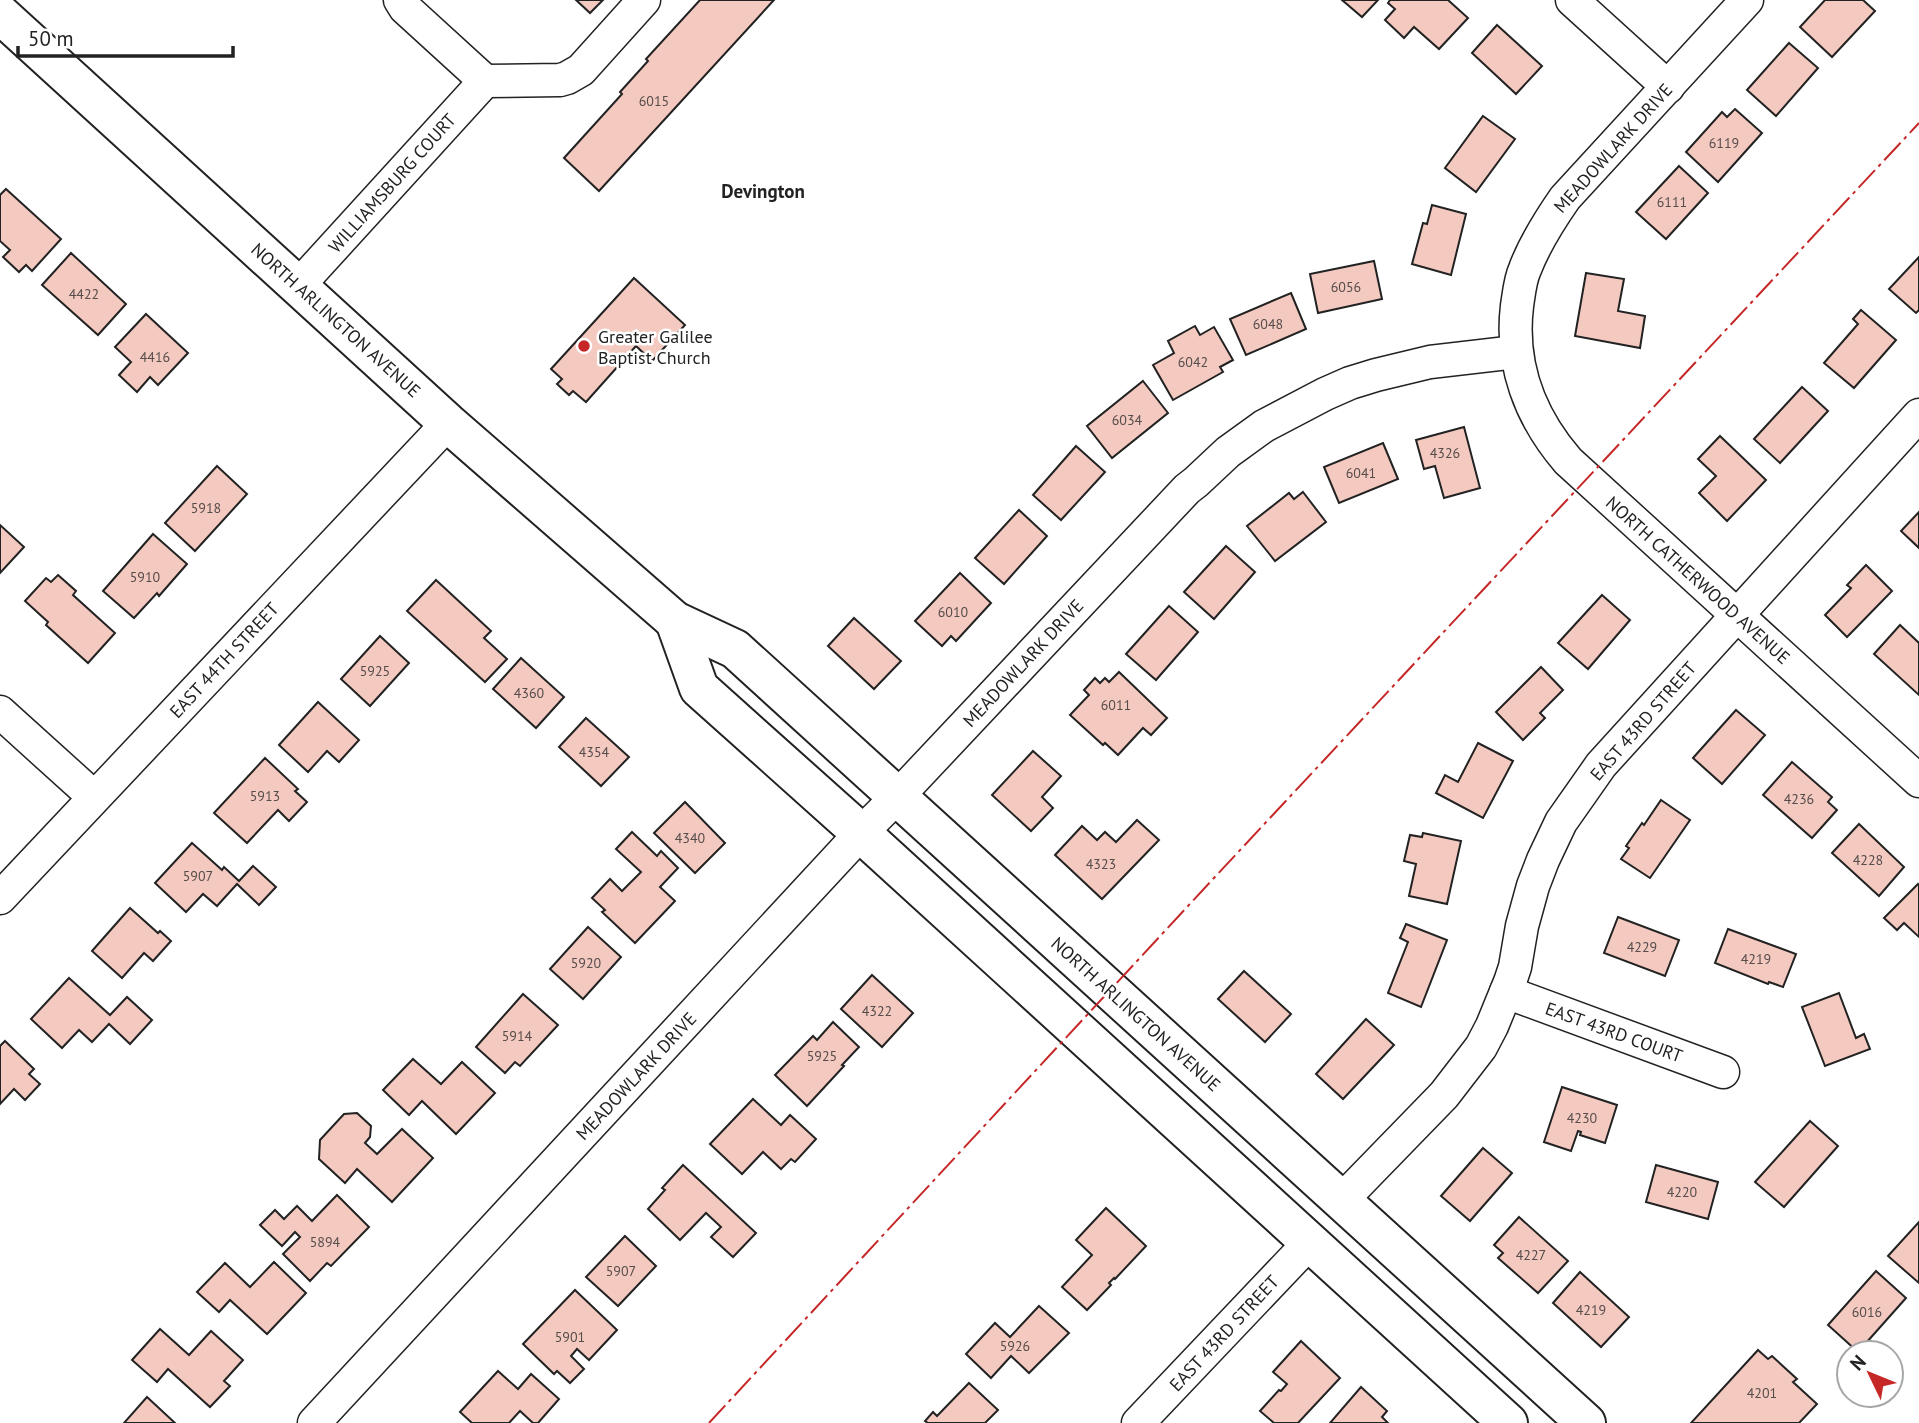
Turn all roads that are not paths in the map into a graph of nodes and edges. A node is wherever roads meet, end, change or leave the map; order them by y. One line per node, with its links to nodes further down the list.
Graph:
1 (400, 0): 6 (street)
2 (644, 0): 6 (street)
3 (1572, 0): 7 (street)
4 (1747, 0): 7 (street, MEADOWLARK DRIVE)
5 (0, 14): 8 (main road, NORTH ARLINGTON AVENUE)
6 (485, 81): 8 (street, WILLIAMSBURG COURT)
7 (1668, 87): 9 (street, MEADOWLARK DRIVE)
8 (299, 285): 11 (main road, NORTH ARLINGTON AVENUE)
9 (1516, 352): 12 (street, NORTH CATHERWOOD AVENUE); 16 (street, MEADOWLARK DRIVE)
10 (1919, 415): 12 (street, EAST 43RD STREET)
11 (449, 423): 13 (main road, NORTH ARLINGTON AVENUE); 17 (street, EAST 44TH STREET)
12 (1737, 615): 15 (street, NORTH CATHERWOOD AVENUE); 20 (street, EAST 43RD STREET)
13 (675, 621): 16 (main road, NORTH ARLINGTON AVENUE); 18 (main road, NORTH ARLINGTON AVENUE)
14 (0, 712): 17 (street)
15 (1919, 781)
16 (898, 796): 18 (street, MEADOWLARK DRIVE); 22 (main road, NORTH ARLINGTON AVENUE)
17 (94, 797): 19 (street, EAST 44TH STREET)
18 (861, 833): 23 (main road, NORTH ARLINGTON AVENUE); 24 (street, MEADOWLARK DRIVE)
19 (0, 898)
20 (1506, 992): 21 (street, EAST 43RD COURT); 22 (street, EAST 43RD STREET)
21 (1723, 1072)
22 (1341, 1200): 27 (main road, NORTH ARLINGTON AVENUE)
23 (1309, 1242): 25 (street, EAST 43RD STREET); 26 (main road, NORTH ARLINGTON AVENUE)
24 (314, 1423)
25 (1138, 1423)
26 (1508, 1423)
27 (1586, 1423)

